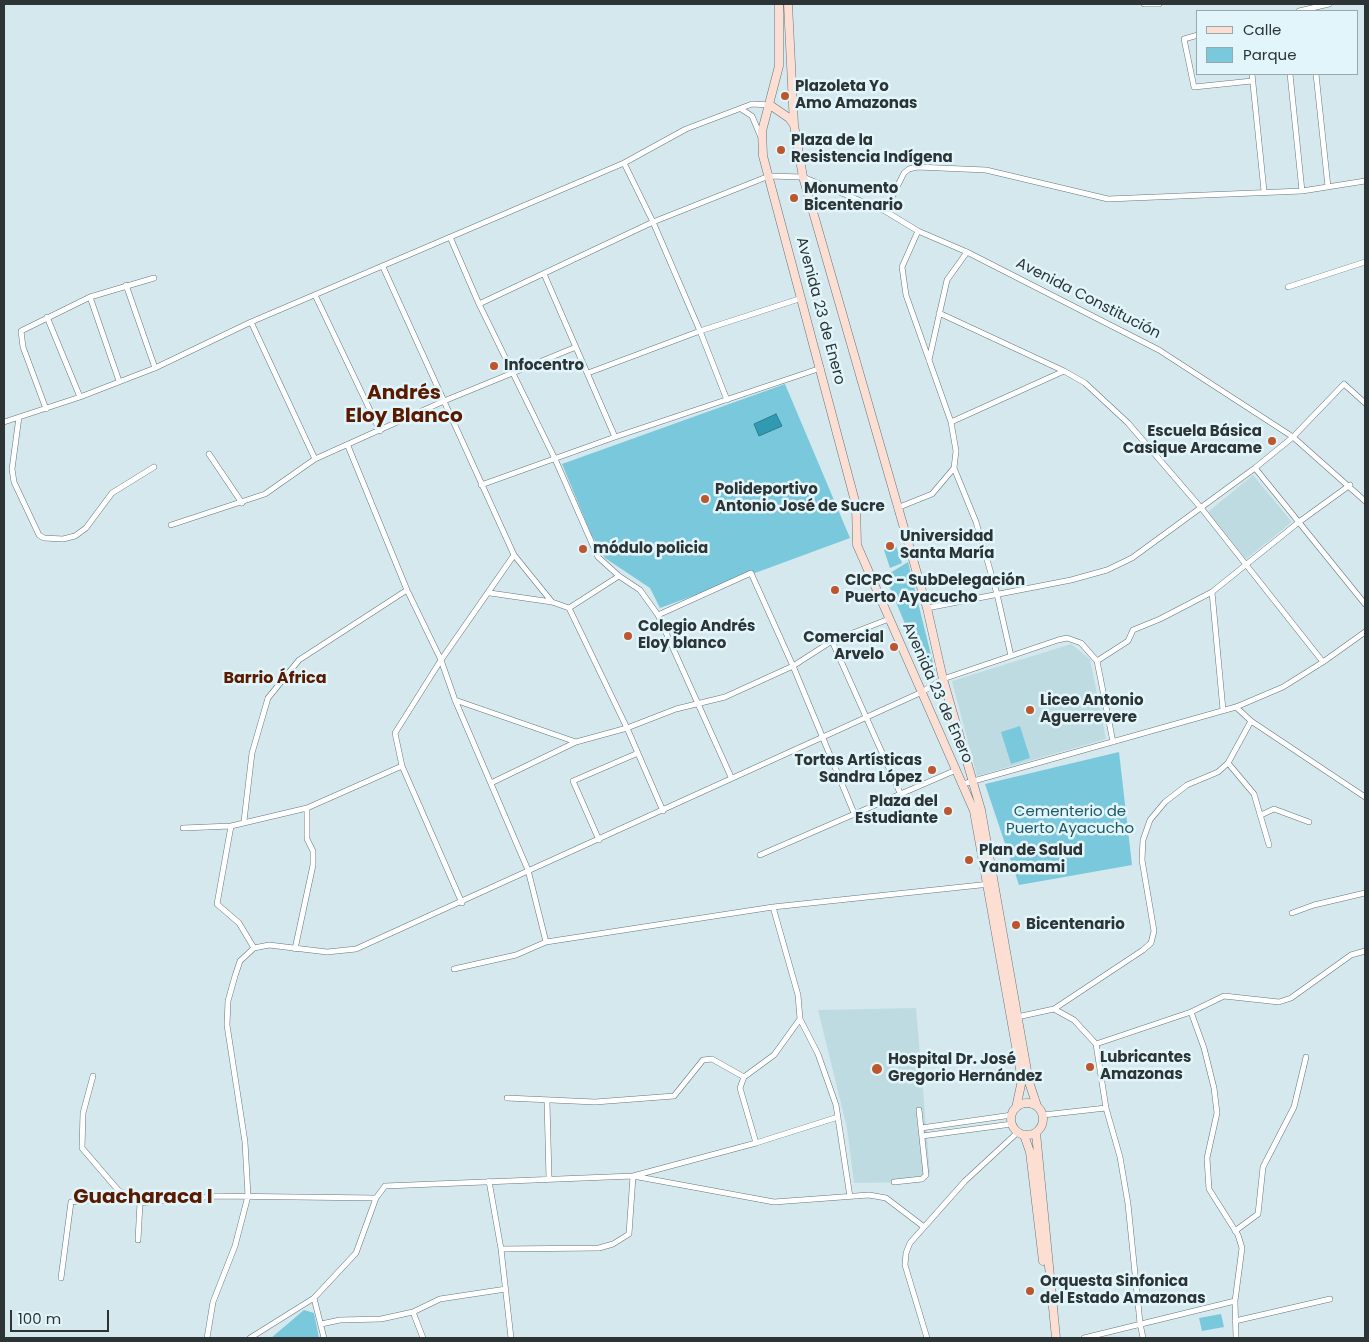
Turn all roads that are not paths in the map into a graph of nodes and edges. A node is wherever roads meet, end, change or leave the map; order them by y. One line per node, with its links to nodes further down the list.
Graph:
1 (779, 4): 12 (main road, Avenida 23 de Enero)
2 (788, 4): 16 (main road, Avenida 23 de Enero)
3 (1144, 4): 4 (street)
4 (1159, 4)
5 (1329, 4): 6 (street)
6 (1308, 8)
7 (1196, 36): 11 (street)
8 (1252, 75): 11 (street)
9 (1290, 75): 24 (street)
10 (1316, 75): 22 (street)
11 (1252, 81): 23 (street)
12 (770, 104): 13 (street); 14 (main road); 15 (main road, Avenida 23 de Enero)
13 (741, 109): 17 (street); 18 (street)
14 (783, 113): 15 (main road); 16 (main road)
15 (764, 123): 17 (main road, Avenida 23 de Enero)
16 (794, 125): 20 (main road, Avenida 23 de Enero)
17 (761, 139): 19 (main road, Avenida 23 de Enero)
18 (624, 163): 26 (street); 28 (street)
19 (769, 176): 20 (street, Avenida Constitución); 26 (street); 38 (main road, Avenida 23 de Enero)
20 (803, 177): 25 (street, Avenida Constitución); 74 (main road, Avenida 23 de Enero)
21 (1365, 181): 22 (street)
22 (1328, 187): 24 (street)
23 (1264, 191): 24 (street); 25 (street)
24 (1302, 191)
25 (885, 211): 27 (street, Avenida Constitución)
26 (653, 222): 32 (street); 43 (street)
27 (918, 230): 29 (street, Avenida Constitución); 45 (street)
28 (450, 237): 31 (street); 39 (street)
29 (967, 252): 40 (street); 62 (street, Avenida Constitución)
30 (1365, 262): 35 (street)
31 (383, 267): 36 (street); 54 (street)
32 (544, 274): 39 (street); 44 (street)
33 (154, 278): 34 (street)
34 (126, 285): 37 (street); 46 (street)
35 (1288, 287)
36 (315, 295): 42 (street); 60 (street)
37 (90, 297): 41 (street); 51 (street)
38 (802, 298): 43 (street); 47 (main road, Avenida 23 de Enero)
39 (479, 304): 49 (street)
40 (938, 313): 45 (street); 48 (street)
41 (47, 317): 52 (street); 56 (street)
42 (252, 322): 46 (street); 65 (street)
43 (700, 331): 50 (street); 53 (street)
44 (576, 347): 49 (street); 50 (street)
45 (929, 360): 59 (street)
46 (155, 368): 51 (street)
47 (821, 368): 53 (street); 90 (main road, Avenida 23 de Enero)
48 (1064, 371): 59 (street); 75 (street)
49 (512, 373): 54 (street); 66 (street)
50 (588, 373): 61 (street)
51 (119, 381): 52 (street)
52 (80, 397): 56 (street)
53 (727, 400): 61 (street)
54 (444, 401): 60 (street); 70 (street)
55 (1365, 403): 62 (street)
56 (46, 409): 57 (street)
57 (19, 417): 58 (street); 67 (street)
58 (4, 422)
59 (951, 422): 68 (street)
60 (380, 431): 63 (street)
61 (615, 436): 66 (street)
62 (1293, 438): 69 (street); 71 (street, Avenida Constitución)
63 (348, 446): 65 (street); 81 (street)
64 (209, 454): 73 (street)
65 (315, 459): 73 (street)
66 (554, 459): 70 (street); 80 (street)
67 (154, 467)
68 (954, 468): 74 (street); 84 (street)
69 (1255, 468): 75 (street); 76 (street)
70 (481, 486): 78 (street)
71 (1350, 486): 72 (street, Avenida Constitución); 76 (street)
72 (1365, 501)
73 (242, 503): 77 (street)
74 (897, 508): 88 (main road, Avenida 23 de Enero)
75 (1202, 509): 79 (street); 84 (street)
76 (1299, 522): 79 (street); 86 (street)
77 (172, 525)
78 (514, 554): 83 (street); 85 (street)
79 (1246, 563): 82 (street); 96 (street)
80 (619, 576): 87 (street); 89 (street)
81 (407, 590): 94 (street); 124 (street)
82 (1212, 592): 95 (street); 103 (street)
83 (490, 593): 85 (street); 94 (street)
84 (997, 594): 88 (street); 93 (street)
85 (552, 602): 87 (street)
86 (1365, 604)
87 (569, 608): 106 (street)
88 (927, 608): 98 (main road, Avenida 23 de Enero)
89 (658, 615): 97 (street); 101 (street)
90 (889, 619): 92 (street); 99 (main road, Avenida 23 de Enero)
91 (1365, 632): 96 (street)
92 (832, 642): 97 (street); 104 (street)
93 (1011, 656): 95 (street); 98 (street)
94 (441, 660): 100 (street); 112 (street)
95 (1097, 661): 109 (street)
96 (1323, 662): 102 (street)
97 (793, 666): 101 (street); 107 (street)
98 (944, 679): 99 (street); 115 (main road, Avenida 23 de Enero)
99 (922, 692): 104 (street); 113 (main road, Avenida 23 de Enero)
100 (455, 700): 108 (street); 116 (street)
101 (699, 702): 106 (street); 114 (street)
102 (1236, 707): 103 (street); 105 (street)
103 (1223, 710): 109 (street)
104 (866, 716): 107 (street); 118 (street)
105 (1251, 721): 111 (street); 119 (street)
106 (627, 728): 108 (street); 110 (street)
107 (822, 737): 114 (street); 122 (street)
108 (576, 742): 116 (street)
109 (1113, 742): 115 (street)
110 (638, 753): 121 (street); 128 (street)
111 (1228, 763): 123 (street); 142 (street)
112 (402, 766): 120 (street); 134 (street)
113 (956, 770): 117 (main road, Avenida 23 de Enero); 118 (street)
114 (731, 777): 121 (street)
115 (972, 781): 117 (street); 132 (main road, Avenida 23 de Enero)
116 (491, 782): 131 (street)
117 (963, 784): 132 (main road, Avenida 23 de Enero)
118 (901, 795): 122 (street)
119 (1365, 797)
120 (307, 808): 124 (street); 139 (street)
121 (663, 811): 128 (street)
122 (854, 813): 130 (street)
123 (1261, 815): 125 (street); 129 (street)
124 (244, 821): 126 (street)
125 (1309, 822)
126 (231, 826): 127 (street); 138 (street)
127 (183, 828)
128 (599, 840): 131 (street)
129 (1269, 845)
130 (760, 855)
131 (528, 870): 134 (street); 137 (street)
132 (992, 884): 135 (street); 144 (main road, Avenida 23 de Enero); 156 (main road, Avenida 23 de Enero)
133 (1365, 893): 136 (street)
134 (462, 903): 139 (street)
135 (773, 907): 137 (street); 145 (street)
136 (1292, 913)
137 (546, 942): 141 (street)
138 (254, 948): 139 (street); 167 (street)
139 (295, 949)
140 (1365, 951): 143 (street)
141 (454, 969)
142 (1054, 1009): 144 (street); 146 (street)
143 (1191, 1012): 146 (street); 172 (street)
144 (1017, 1017): 152 (main road, Avenida 23 de Enero)
145 (800, 1019): 149 (street); 157 (street)
146 (1096, 1044): 153 (street)
147 (1306, 1057): 172 (street)
148 (93, 1076): 170 (street)
149 (744, 1077): 151 (street); 162 (street)
150 (507, 1098): 151 (street)
151 (546, 1101): 164 (street)
152 (1037, 1106): 155 (main road, Avenida 23 de Enero); 156 (main road)
153 (1106, 1108): 155 (street); 182 (street)
154 (919, 1110): 158 (street)
155 (1043, 1114): 159 (main road)
156 (1013, 1115): 158 (street); 160 (main road); 161 (street)
157 (838, 1118): 162 (street); 168 (street)
158 (921, 1128): 161 (street)
159 (1036, 1133): 160 (main road); 191 (main road)
160 (1021, 1134): 171 (street); 190 (main road)
161 (922, 1136): 166 (street)
162 (756, 1143): 163 (street)
163 (634, 1176): 164 (street); 168 (street); 174 (street)
164 (549, 1179): 165 (street)
165 (489, 1181): 169 (street); 174 (street)
166 (894, 1182)
167 (248, 1196): 169 (street); 170 (street); 184 (street)
168 (850, 1197): 171 (street)
169 (376, 1198): 177 (street)
170 (140, 1203): 173 (street); 175 (street)
171 (924, 1227): 189 (street)
172 (1235, 1231): 179 (street)
173 (138, 1240)
174 (501, 1249): 176 (street)
175 (61, 1278)
176 (506, 1289): 180 (street); 188 (street)
177 (314, 1298): 183 (street); 185 (street)
178 (1330, 1299): 181 (street)
179 (1235, 1301): 181 (street); 182 (street)
180 (413, 1312): 183 (street); 187 (street)
181 (1235, 1322): 194 (street)
182 (1140, 1323): 192 (street); 193 (street)
183 (321, 1324): 186 (street)
184 (207, 1338)
185 (251, 1338)
186 (324, 1338)
187 (423, 1338)
188 (511, 1338)
189 (927, 1338)
190 (1051, 1338)
191 (1056, 1338)
192 (1084, 1338)
193 (1143, 1338)
194 (1236, 1338)

